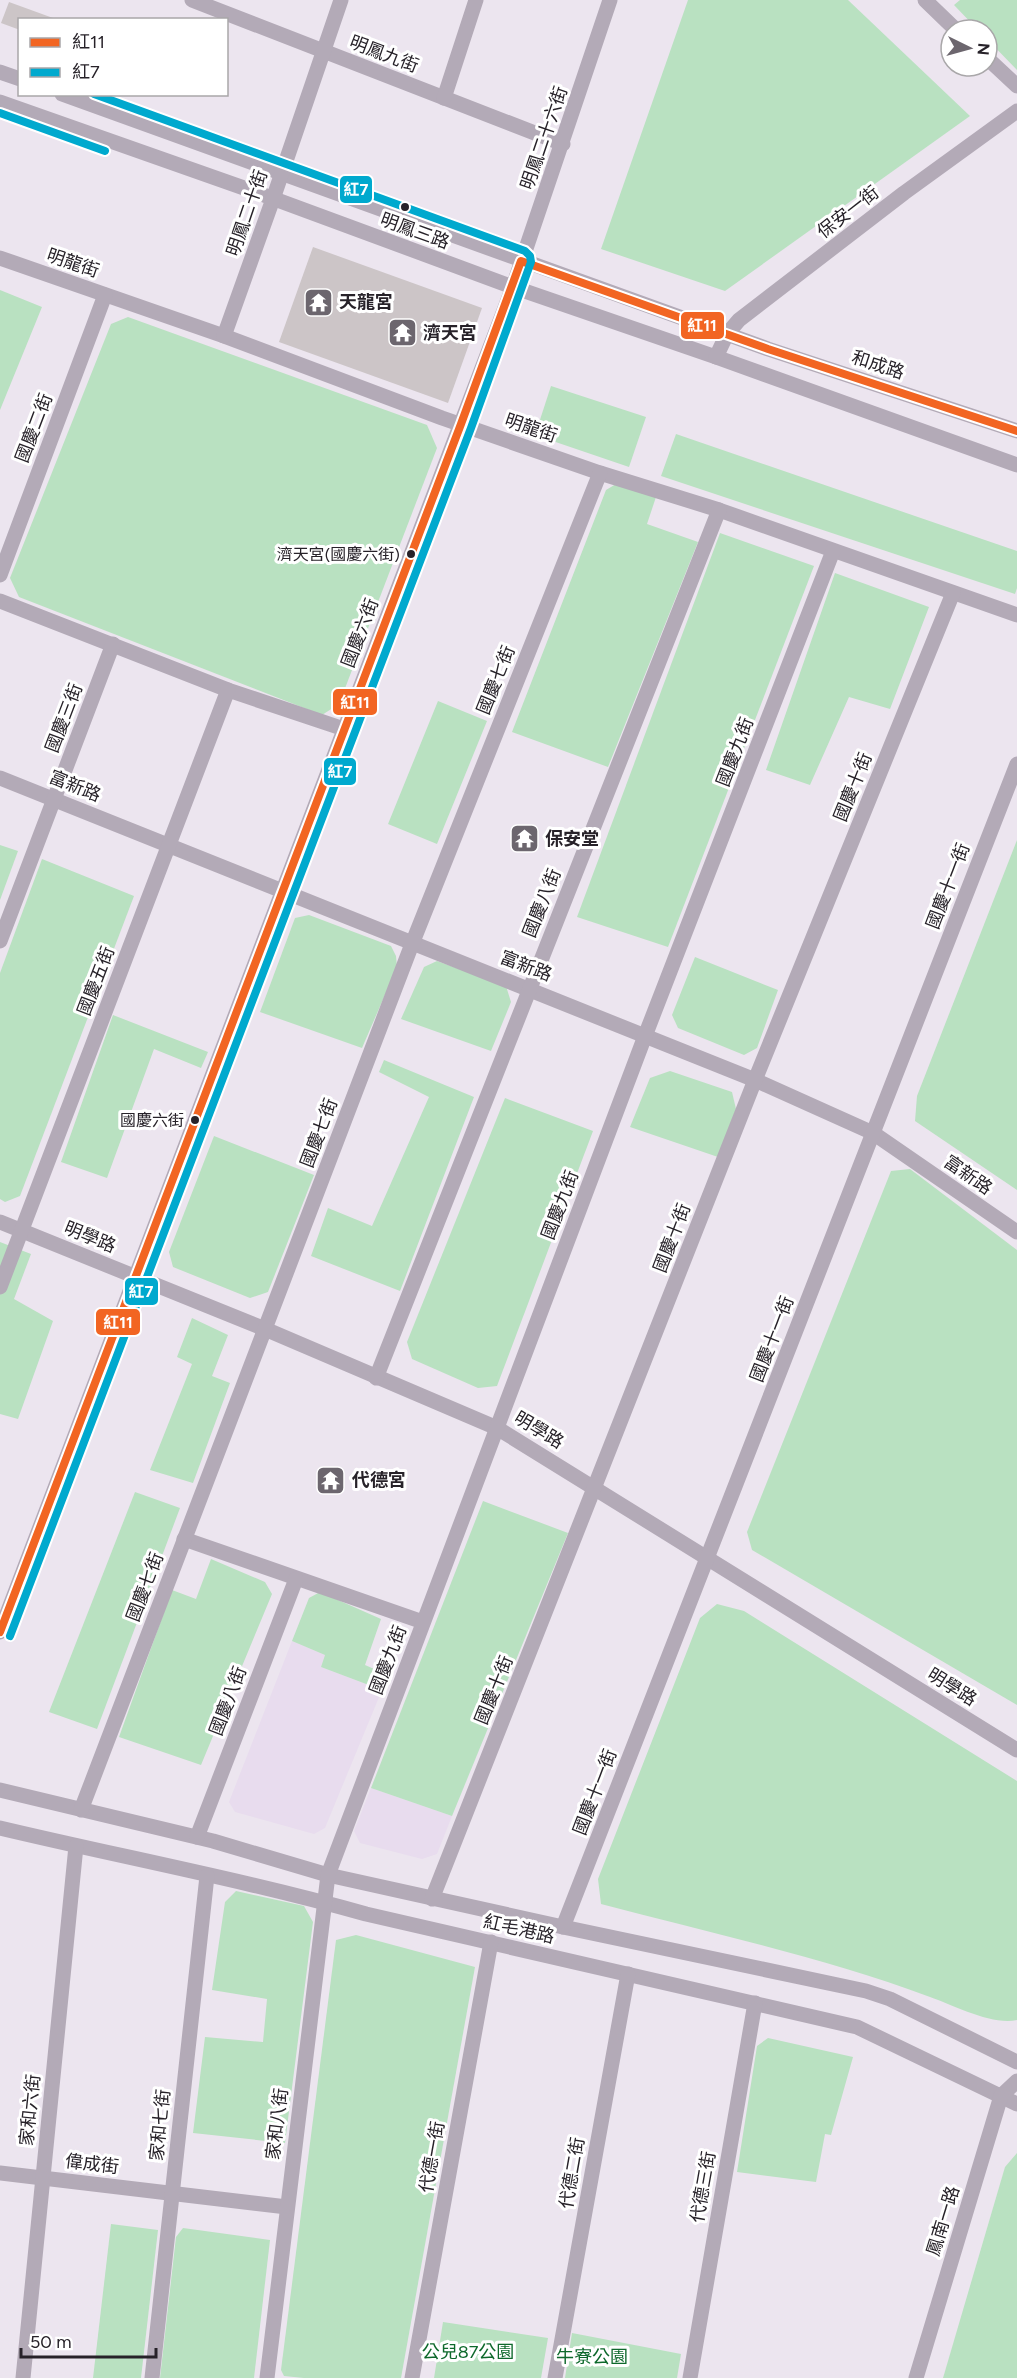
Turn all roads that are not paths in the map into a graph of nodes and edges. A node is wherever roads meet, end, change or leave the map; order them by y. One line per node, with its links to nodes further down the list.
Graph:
1 (192, 0): 6 (street, 明鳳九街)
2 (341, 0): 8 (street, 明鳳二十街)
3 (476, 0): 14 (street)
4 (610, 0): 17 (street, 明鳳二十六街)
5 (925, 0): 7 (street)
6 (215, 4): 8 (street, 明鳳九街)
7 (944, 18)
8 (324, 51): 14 (street, 明鳳九街); 18 (street, 明鳳二十街)
9 (999, 69): 12 (street)
10 (0, 72): 11 (street)
11 (18, 78)
12 (1017, 86)
13 (68, 96): 18 (street, 明鳳三路)
14 (444, 98): 17 (street, 明鳳九街)
15 (0, 102): 19 (street, 明鳳三路)
16 (1017, 111): 24 (street, 保安一街)
17 (563, 144): 21 (street, 明鳳二十六街)
18 (282, 174): 19 (street, 明鳳二十街); 21 (street, 明鳳三路)
19 (273, 200): 22 (street, 明鳳三路); 25 (street, 明鳳二十街)
20 (0, 258): 23 (street, 明龍街)
21 (521, 261): 22 (street, 明鳳二十六街); 24 (street, 明鳳三路)
22 (513, 287): 26 (street, 明鳳三路); 27 (street, 國慶六街)
23 (105, 295): 25 (street, 明龍街); 33 (street, 國慶二街)
24 (727, 334): 26 (street, 保安一街); 28 (street, 和成路)
25 (224, 336): 27 (street, 明龍街)
26 (716, 357): 29 (street)
27 (461, 424): 30 (street, 明龍街); 39 (street, 國慶六街)
28 (1017, 431)
29 (1017, 465)
30 (600, 473): 31 (street, 明龍街); 46 (street, 國慶七街)
31 (719, 510): 32 (street, 明龍街); 47 (street, 國慶八街)
32 (833, 551): 34 (street, 明龍街); 48 (street, 國慶九街)
33 (0, 575)
34 (953, 593): 36 (street, 明龍街); 49 (street, 國慶十街)
35 (0, 601): 37 (street)
36 (1017, 615)
37 (113, 644): 38 (street); 42 (street, 國慶三街)
38 (228, 690): 39 (street); 43 (street, 國慶五街)
39 (344, 729): 44 (street, 國慶六街)
40 (1017, 764): 50 (street, 國慶十一街)
41 (0, 778): 42 (street, 富新路)
42 (54, 799): 43 (street, 富新路); 45 (street, 國慶三街)
43 (169, 844): 44 (street, 富新路); 52 (street, 國慶五街)
44 (282, 892): 46 (street, 富新路); 54 (street, 國慶六街)
45 (0, 941)
46 (412, 944): 47 (street, 富新路); 56 (street, 國慶七街)
47 (529, 988): 48 (street, 富新路); 57 (street, 國慶八街)
48 (645, 1036): 49 (street, 富新路); 58 (street, 國慶九街)
49 (755, 1080): 50 (street, 富新路); 59 (street, 國慶十街)
50 (873, 1132): 53 (street, 富新路); 61 (street, 國慶十一街)
51 (0, 1222): 52 (street, 明學路)
52 (21, 1230): 54 (street, 明學路); 55 (street, 國慶五街)
53 (1017, 1232)
54 (135, 1277): 56 (street, 明學路); 64 (street, 國慶六街)
55 (0, 1287)
56 (265, 1329): 57 (street, 明學路); 60 (street, 國慶七街)
57 (376, 1378): 58 (street, 明學路)
58 (497, 1428): 59 (street, 明學路); 63 (street, 國慶九街)
59 (595, 1488): 61 (street, 明學路); 73 (street, 國慶十街)
60 (184, 1539): 62 (street); 67 (street, 國慶七街)
61 (707, 1559): 65 (street, 明學路); 75 (street, 國慶十一街)
62 (296, 1579): 63 (street); 69 (street, 國慶八街)
63 (423, 1622): 71 (street, 國慶九街)
64 (0, 1632)
65 (1017, 1750)
66 (0, 1790): 67 (street, 紅毛港路)
67 (81, 1810): 69 (street, 紅毛港路)
68 (0, 1828): 70 (street, 紅毛港路)
69 (197, 1837): 71 (street, 紅毛港路)
70 (76, 1846): 72 (street, 紅毛港路); 84 (street, 家和六街)
71 (328, 1875): 73 (street, 紅毛港路); 74 (street, 家和八街)
72 (207, 1876): 74 (street, 紅毛港路); 85 (street, 家和七街)
73 (432, 1899): 75 (street, 紅毛港路)
74 (323, 1902): 76 (street, 紅毛港路); 86 (street, 家和八街)
75 (563, 1927): 79 (street, 紅毛港路)
76 (490, 1942): 77 (street, 紅毛港路); 90 (street, 代德一街)
77 (628, 1974): 78 (street, 紅毛港路); 91 (street, 代德二街)
78 (754, 2003): 81 (street, 紅毛港路); 92 (street, 代德三街)
79 (1017, 2062)
80 (1017, 2081): 81 (street)
81 (1001, 2096): 82 (street, 紅毛港路); 93 (street, 鳳南一路)
82 (1017, 2104)
83 (0, 2173): 84 (street, 偉成街)
84 (43, 2178): 85 (street, 偉成街); 87 (street, 家和六街)
85 (172, 2193): 86 (street, 偉成街); 88 (street, 家和七街)
86 (287, 2207): 89 (street, 家和八街)
87 (23, 2378)
88 (152, 2378)
89 (267, 2378)
90 (412, 2378)
91 (555, 2378)
92 (690, 2378)
93 (916, 2378)

